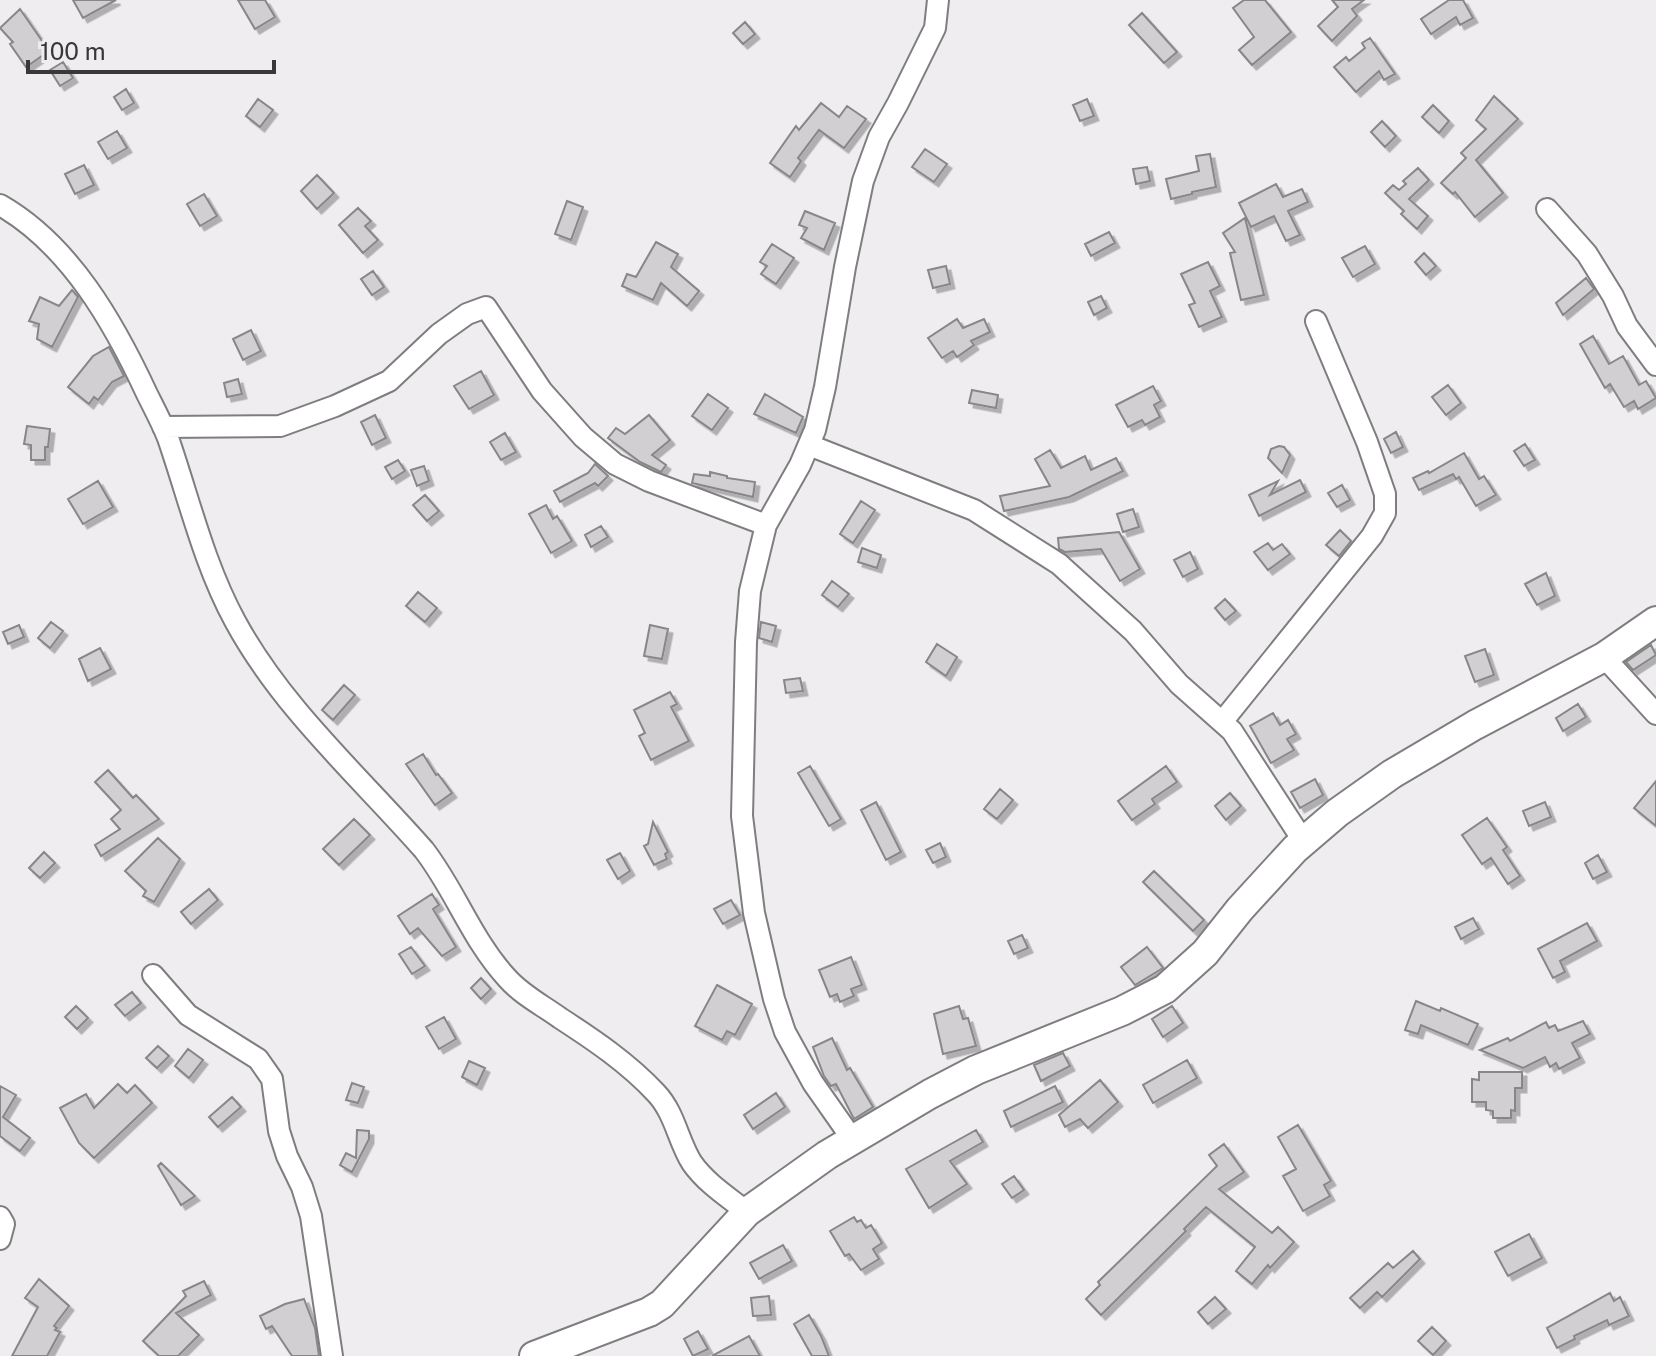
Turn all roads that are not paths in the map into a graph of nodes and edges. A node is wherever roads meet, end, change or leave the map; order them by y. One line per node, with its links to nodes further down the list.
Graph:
1 (938, 0): 7 (street)
2 (0, 205): 6 (street)
3 (1547, 209): 5 (street)
4 (1316, 321): 12 (street)
5 (1656, 365)
6 (163, 427): 8 (street); 16 (street)
7 (809, 445): 8 (street); 12 (street)
8 (766, 525): 15 (street)
9 (1656, 621): 10 (street)
10 (1604, 657): 11 (street); 13 (street)
11 (1656, 714)
12 (1222, 722): 13 (street)
13 (1304, 842): 15 (street)
14 (153, 975): 19 (street)
15 (853, 1140): 16 (street)
16 (747, 1212): 20 (street)
17 (0, 1217): 18 (street)
18 (0, 1239)
19 (332, 1356)
20 (534, 1356)

